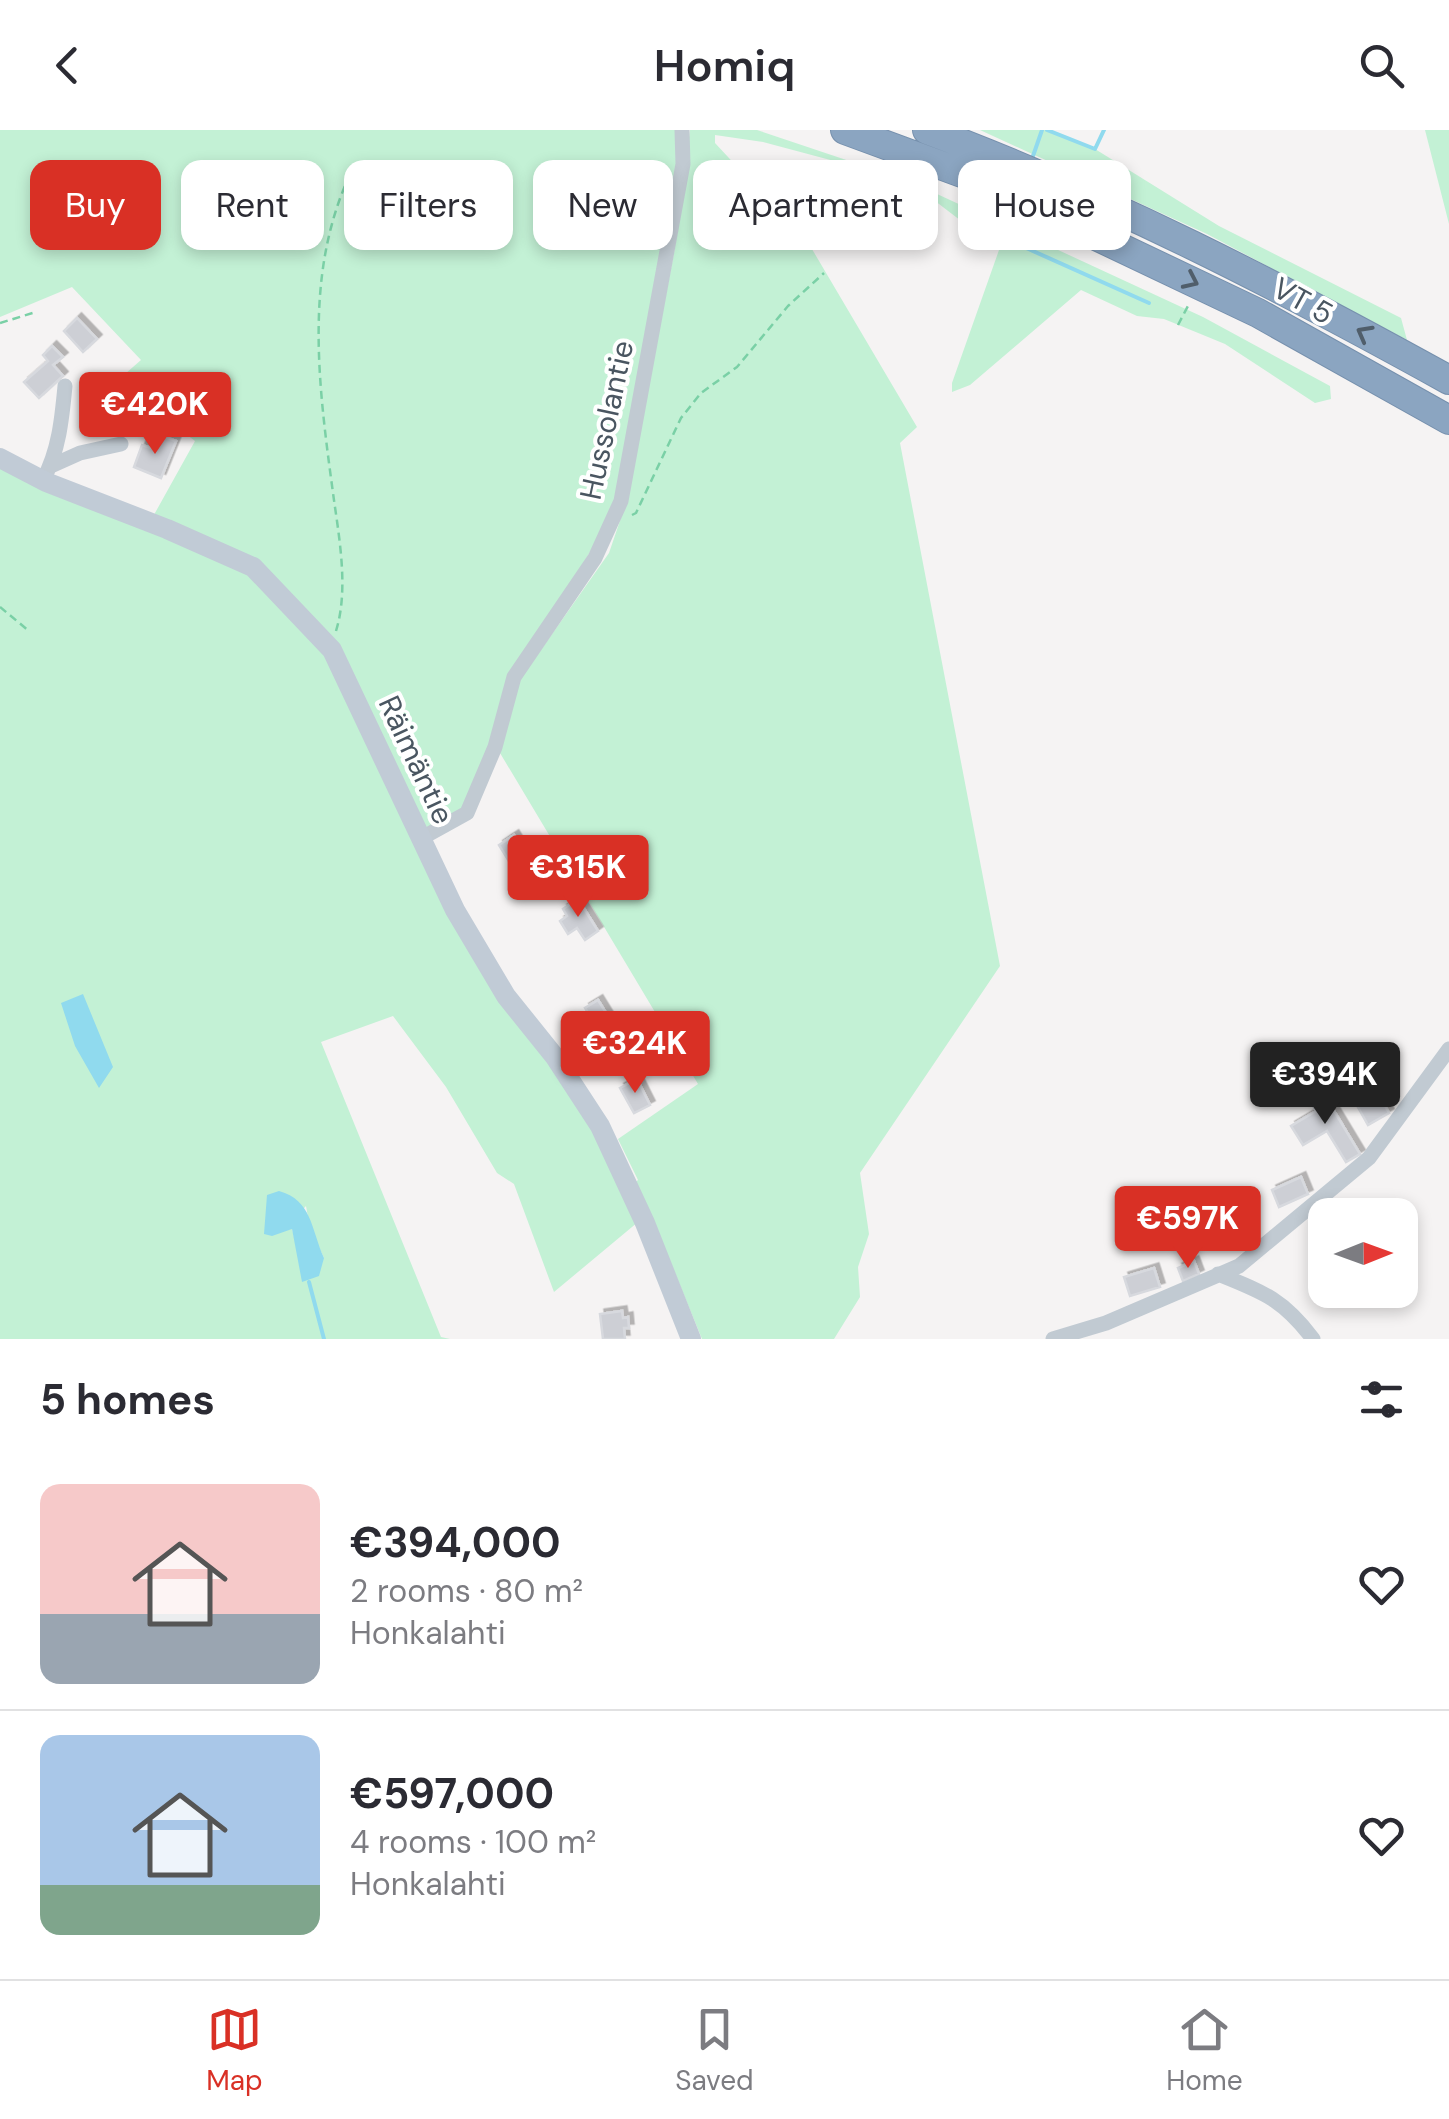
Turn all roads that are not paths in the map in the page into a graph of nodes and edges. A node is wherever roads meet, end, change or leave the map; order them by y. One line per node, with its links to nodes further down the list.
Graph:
1 (682, 130): 10 (street, Hussolantie)
2 (845, 130): 6 (highway, VT 5, one-way to 6)
3 (927, 130): 4 (highway, VT 5, one-way to 3)
4 (1449, 380)
5 (66, 386): 9 (street)
6 (1449, 420)
7 (121, 444): 9 (street)
8 (0, 458): 9 (street, Räimäntie)
9 (47, 472): 10 (street, Räimäntie)
10 (420, 839): 13 (street, Räimäntie)
11 (1449, 1049): 12 (street)
12 (1218, 1274): 14 (street); 15 (street)
13 (692, 1339)
14 (1052, 1339)
15 (1313, 1339)

